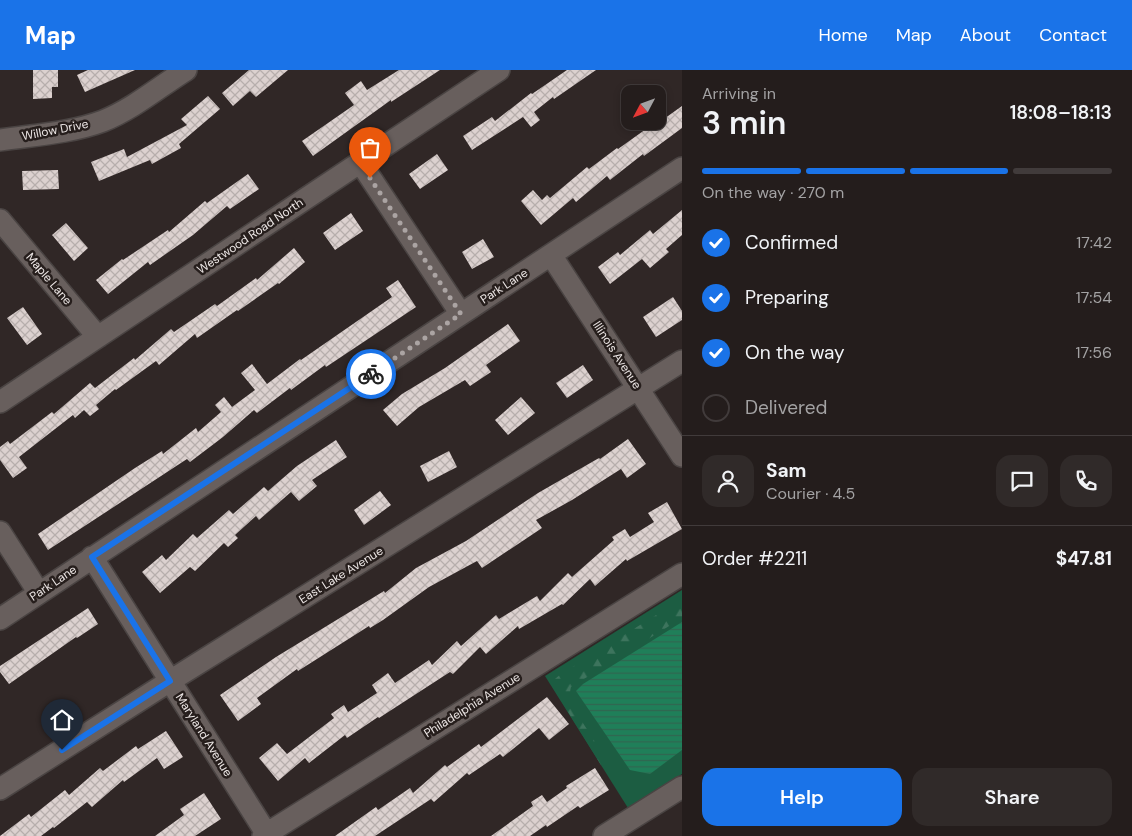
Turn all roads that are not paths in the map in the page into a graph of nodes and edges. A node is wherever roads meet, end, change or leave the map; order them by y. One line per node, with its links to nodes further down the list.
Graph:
1 (186, 70): 3 (street, Willow Drive)
2 (499, 70): 4 (street, Westwood Road North)
3 (0, 140)
4 (360, 162): 8 (street); 9 (street, Westwood Road North)
5 (682, 168): 7 (street, Park Lane)
6 (0, 220): 9 (street, Maple Lane)
7 (551, 254): 8 (street, Park Lane); 11 (street, Illinois Avenue)
8 (461, 314): 15 (street, Park Lane)
9 (98, 337): 12 (street, Westwood Road North)
10 (682, 361): 11 (street, East Lake Avenue)
11 (639, 388): 13 (street, Illinois Avenue); 19 (street, East Lake Avenue)
12 (0, 402)
13 (682, 456)
14 (0, 532): 17 (street)
15 (92, 557): 17 (street, Park Lane); 19 (street, Maryland Avenue)
16 (682, 574): 22 (street, Philadelphia Avenue)
17 (39, 593): 18 (street, Park Lane)
18 (0, 618)
19 (170, 681): 21 (street, East Lake Avenue); 22 (street, Maryland Avenue)
20 (682, 787): 23 (street)
21 (0, 789)
22 (266, 835)
23 (604, 836)

